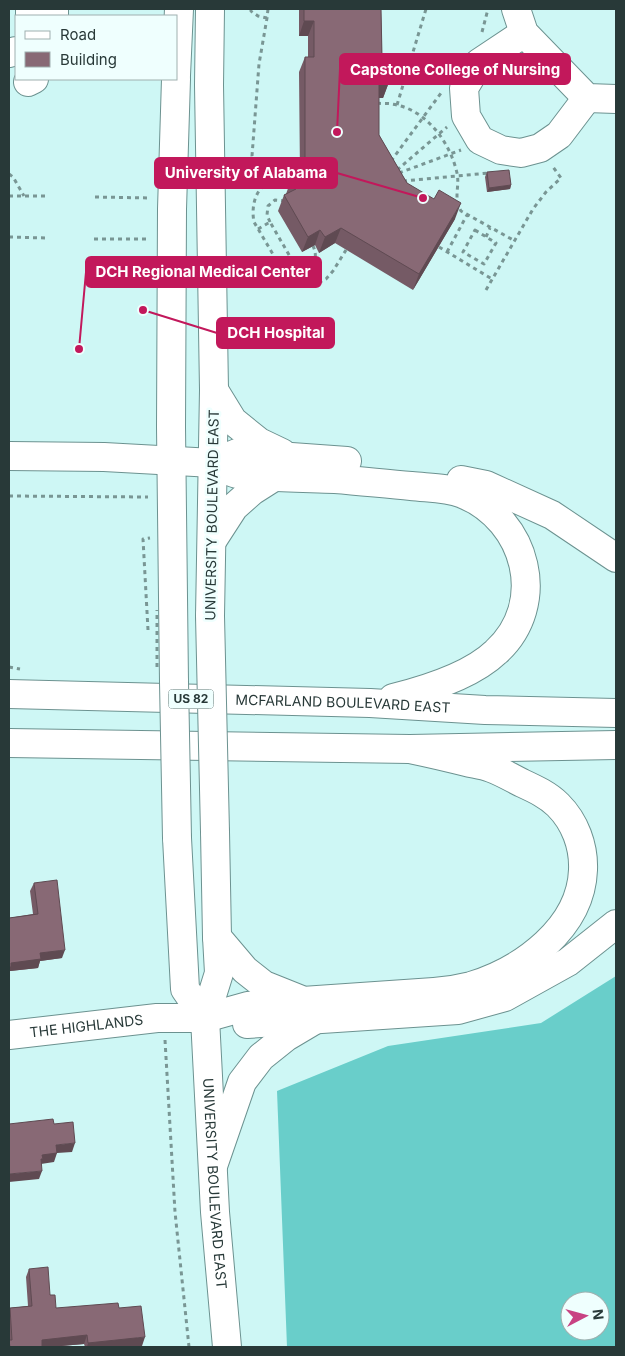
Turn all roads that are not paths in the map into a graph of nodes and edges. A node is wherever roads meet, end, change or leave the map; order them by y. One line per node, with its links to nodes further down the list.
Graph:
1 (179, 9): 4 (main road, UNIVERSITY BOULEVARD EAST)
2 (210, 9): 8 (main road, UNIVERSITY BOULEVARD EAST)
3 (520, 21): 6 (main road); 6 (main road)
4 (178, 32)
5 (176, 80): 10 (main road, UNIVERSITY BOULEVARD EAST)
6 (587, 98): 7 (main road)
7 (616, 99)
8 (214, 390): 11 (main road, UNIVERSITY BOULEVARD EAST); 12 (main road)
9 (9, 456): 10 (main road)
10 (172, 461): 11 (main road); 24 (main road, UNIVERSITY BOULEVARD EAST, bridge)
11 (213, 463): 12 (main road); 13 (main road, UNIVERSITY BOULEVARD EAST)
12 (283, 467): 13 (main road); 14 (main road); 16 (main road)
13 (212, 541): 22 (main road, UNIVERSITY BOULEVARD EAST, bridge)
14 (616, 558)
15 (9, 694): 16 (main road, MCFARLAND BOULEVARD EAST / US 82)
16 (370, 703): 17 (main road, MCFARLAND BOULEVARD EAST / US 82)
17 (616, 713)
18 (9, 743): 20 (main road)
19 (616, 745): 20 (main road)
20 (410, 749): 23 (main road)
21 (616, 924): 23 (main road)
22 (216, 937): 23 (main road); 24 (main road, UNIVERSITY BOULEVARD EAST)
23 (308, 1010): 24 (main road, THE HIGHLANDS); 26 (main road)
24 (204, 1018): 25 (main road, THE HIGHLANDS); 26 (main road, UNIVERSITY BOULEVARD EAST)
25 (9, 1035)
26 (213, 1166): 27 (main road, UNIVERSITY BOULEVARD EAST)
27 (227, 1347)

